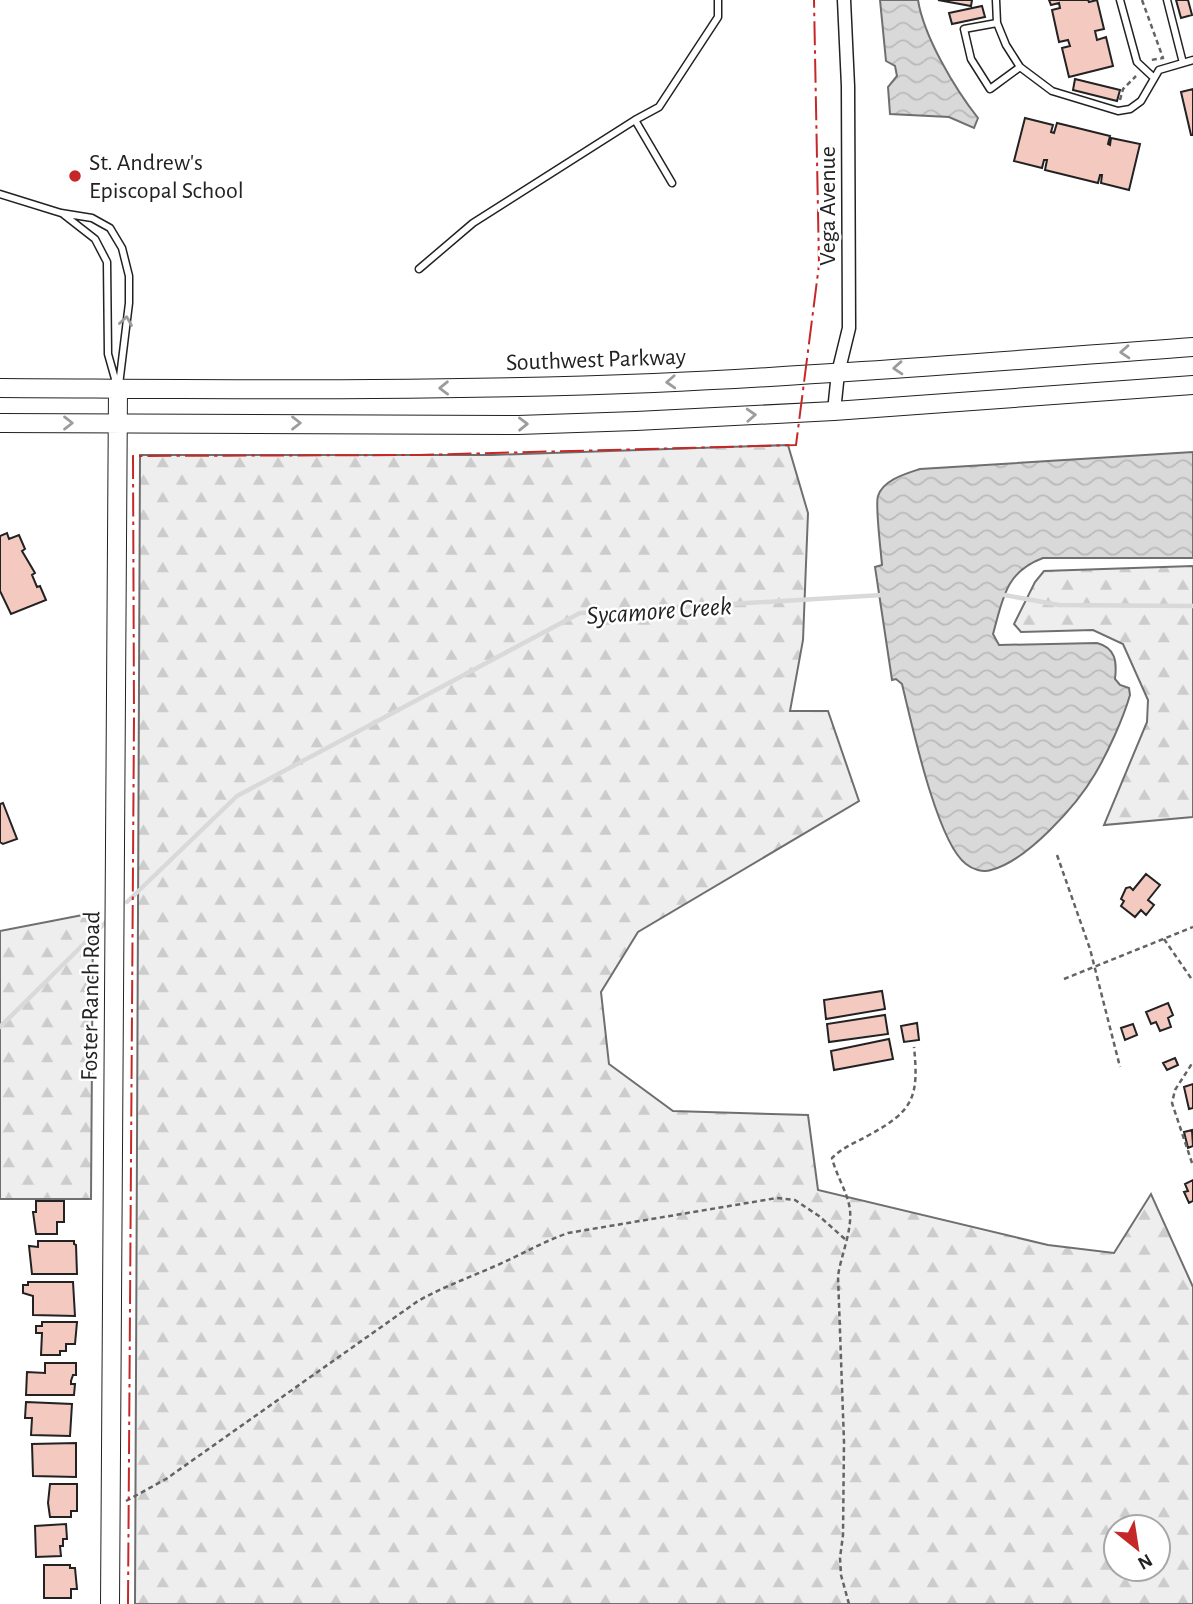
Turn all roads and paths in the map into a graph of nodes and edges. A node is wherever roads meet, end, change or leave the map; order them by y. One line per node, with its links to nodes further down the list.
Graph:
1 (718, 0): 15 (lane)
2 (844, 0): 21 (street, Vega Avenue)
3 (996, 0): 7 (lane)
4 (1120, 0): 13 (lane)
5 (1142, 0): 9 (path)
6 (1167, 0): 10 (lane)
7 (997, 23): 11 (lane); 11 (lane)
8 (1193, 60): 10 (lane)
9 (1149, 61)
10 (1183, 63): 13 (lane)
11 (1020, 67): 13 (lane)
12 (1136, 76): 14 (path)
13 (1153, 77)
14 (1120, 100)
15 (635, 120): 16 (lane); 19 (lane)
16 (672, 183)
17 (0, 194): 18 (lane)
18 (61, 212): 24 (lane); 24 (lane, one-way to 18)
19 (419, 269)
20 (1193, 347): 21 (main road, Southwest Parkway, one-way to 21)
21 (838, 373): 24 (main road, Southwest Parkway, one-way to 24); 25 (street, Vega Avenue)
22 (1193, 385): 25 (main road)
23 (0, 388): 24 (main road, Southwest Parkway)
24 (118, 388): 26 (main road, Foster Ranch Road)
25 (834, 411): 26 (main road, one-way to 25)
26 (118, 422): 27 (main road, one-way to 26); 39 (main road, Foster Ranch Road)
27 (0, 423)
28 (1057, 855): 31 (path)
29 (1193, 927): 30 (path)
30 (1164, 939): 31 (path); 33 (path)
31 (1094, 966): 32 (path); 36 (path)
32 (1064, 979)
33 (1193, 981)
34 (914, 1047): 38 (path)
35 (1193, 1062): 37 (path)
36 (1120, 1067)
37 (1192, 1163)
38 (846, 1240): 39 (path); 41 (path)
39 (110, 1509): 40 (main road, Foster Ranch Road)
40 (110, 1604)
41 (849, 1604)

